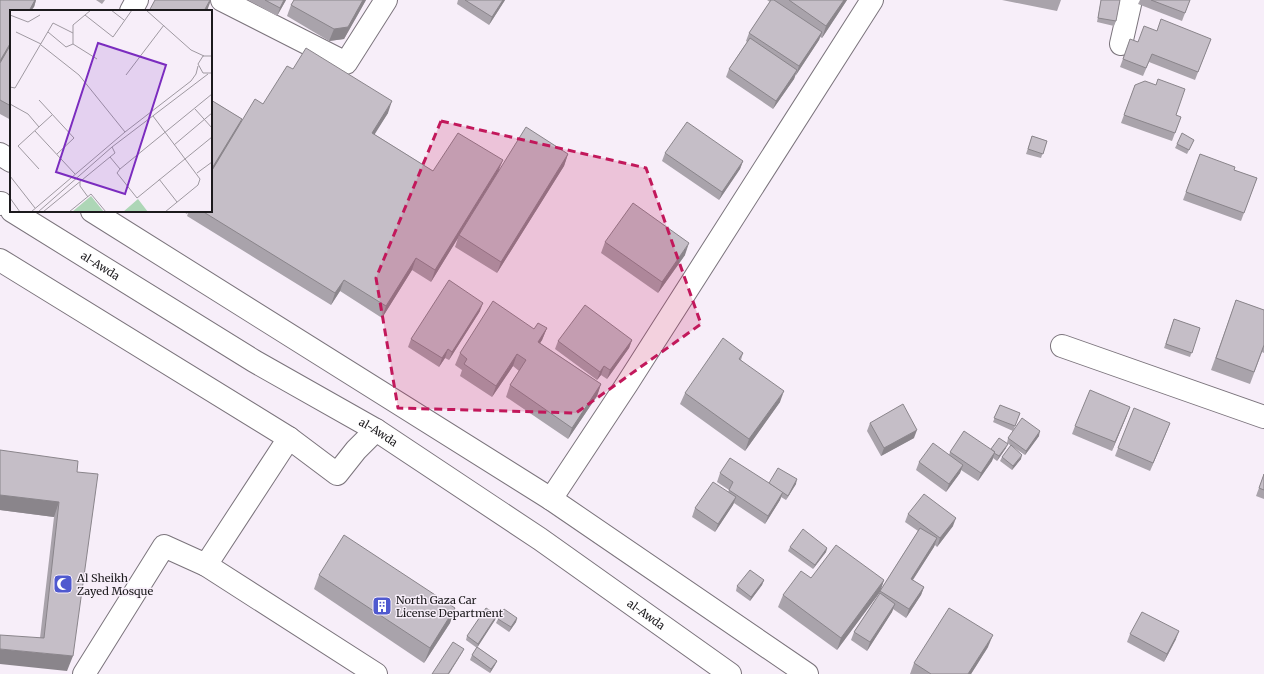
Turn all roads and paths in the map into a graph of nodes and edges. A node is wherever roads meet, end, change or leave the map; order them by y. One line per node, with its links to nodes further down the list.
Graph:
1 (137, 0): 6 (street)
2 (222, 0): 3 (street)
3 (386, 0)
4 (872, 0): 17 (street)
5 (1131, 0): 7 (street)
6 (132, 10)
7 (1121, 44)
8 (0, 154): 9 (street)
9 (10, 160)
10 (15, 212): 15 (street, al-Awda)
11 (94, 212): 17 (street)
12 (0, 260): 16 (street)
13 (1062, 346): 14 (street)
14 (1264, 417)
15 (376, 430): 16 (street); 21 (street, al-Awda)
16 (289, 438): 18 (street)
17 (551, 499): 22 (street)
18 (206, 565): 19 (street); 20 (street)
19 (84, 674)
20 (376, 674)
21 (730, 674)
22 (807, 674)

